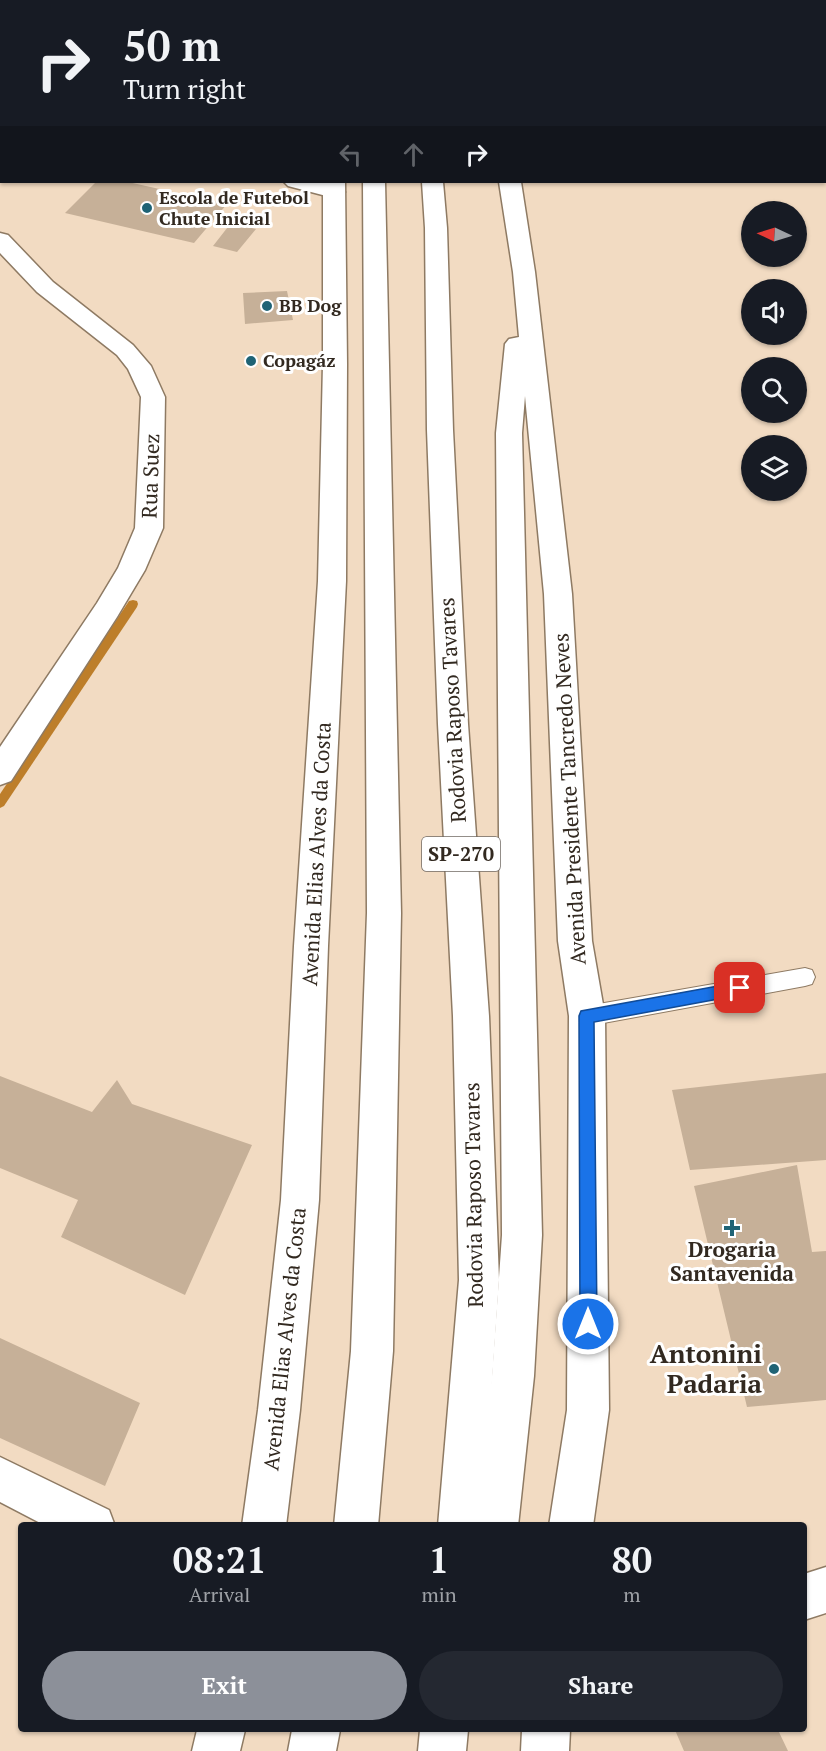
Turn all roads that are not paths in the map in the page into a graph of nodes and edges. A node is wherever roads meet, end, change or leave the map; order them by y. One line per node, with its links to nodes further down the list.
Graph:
1 (303, 183): 5 (main road)
2 (374, 183): 14 (main road)
3 (432, 183): 15 (main road, Rodovia Raposo Tavares / SP-270)
4 (510, 183): 7 (main road, Avenida Presidente Tancredo Neves)
5 (334, 187): 13 (main road, Avenida Elias Alves da Costa)
6 (0, 240): 8 (main road, Rua Suez)
7 (524, 272): 10 (main road, Avenida Presidente Tancredo Neves); 16 (main road)
8 (0, 772)
9 (805, 977): 10 (lane)
10 (587, 1016): 17 (main road, Avenida Presidente Tancredo Neves)
11 (0, 1479): 12 (main road)
12 (85, 1522)
13 (265, 1522)
14 (356, 1522)
15 (460, 1522)
16 (495, 1522)
17 (572, 1522)
18 (826, 1590): 19 (main road)
19 (807, 1596)
20 (221, 1732): 25 (main road)
21 (316, 1732): 26 (main road)
22 (444, 1732): 27 (main road)
23 (461, 1732): 28 (main road)
24 (546, 1732): 29 (main road)
25 (216, 1751)
26 (312, 1751)
27 (442, 1751)
28 (457, 1751)
29 (545, 1751)

